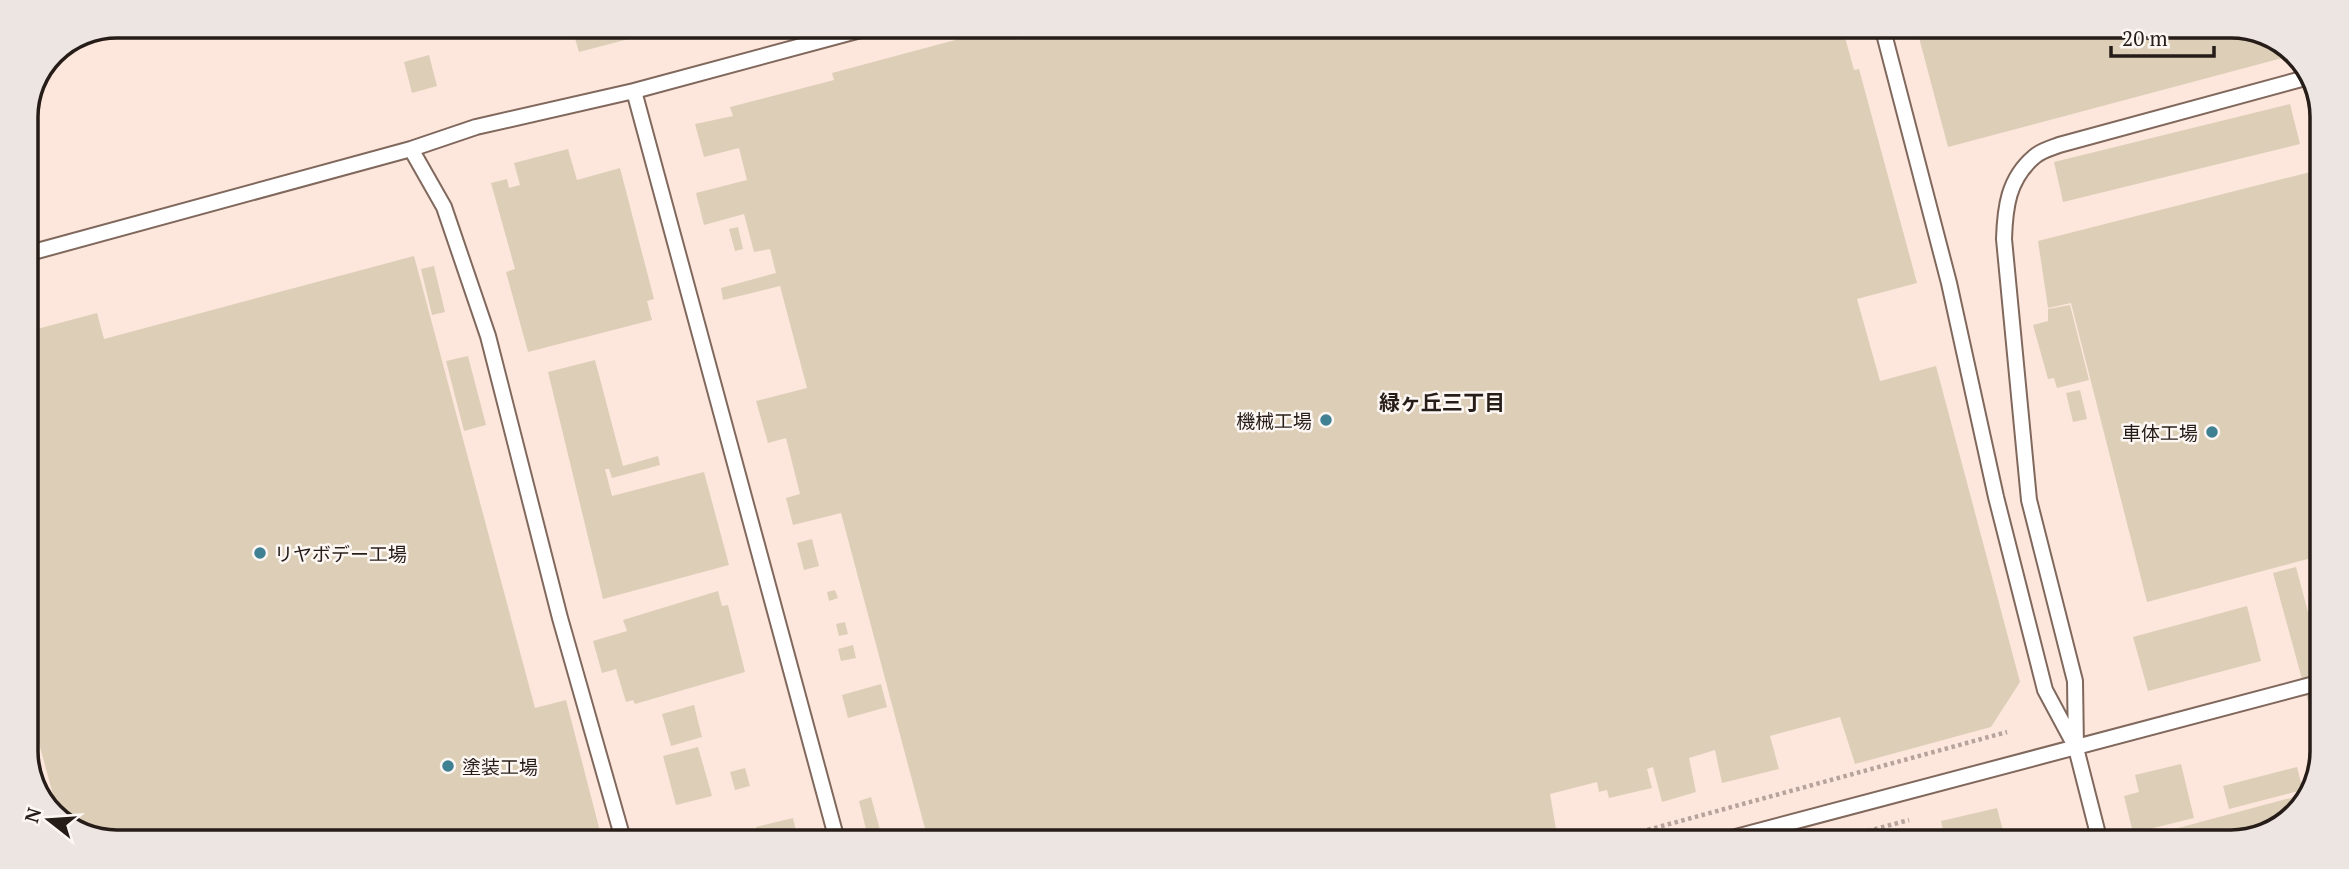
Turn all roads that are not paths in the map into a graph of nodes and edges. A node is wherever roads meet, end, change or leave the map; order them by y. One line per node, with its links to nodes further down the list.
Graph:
1 (828, 39): 4 (lane)
2 (1885, 39): 8 (lane)
3 (2301, 79): 8 (lane)
4 (634, 91): 5 (lane); 10 (lane)
5 (411, 149): 6 (lane); 9 (lane)
6 (38, 251)
7 (2310, 685): 8 (lane)
8 (2076, 748): 11 (lane); 12 (lane)
9 (620, 830)
10 (835, 830)
11 (1763, 830)
12 (2097, 830)

